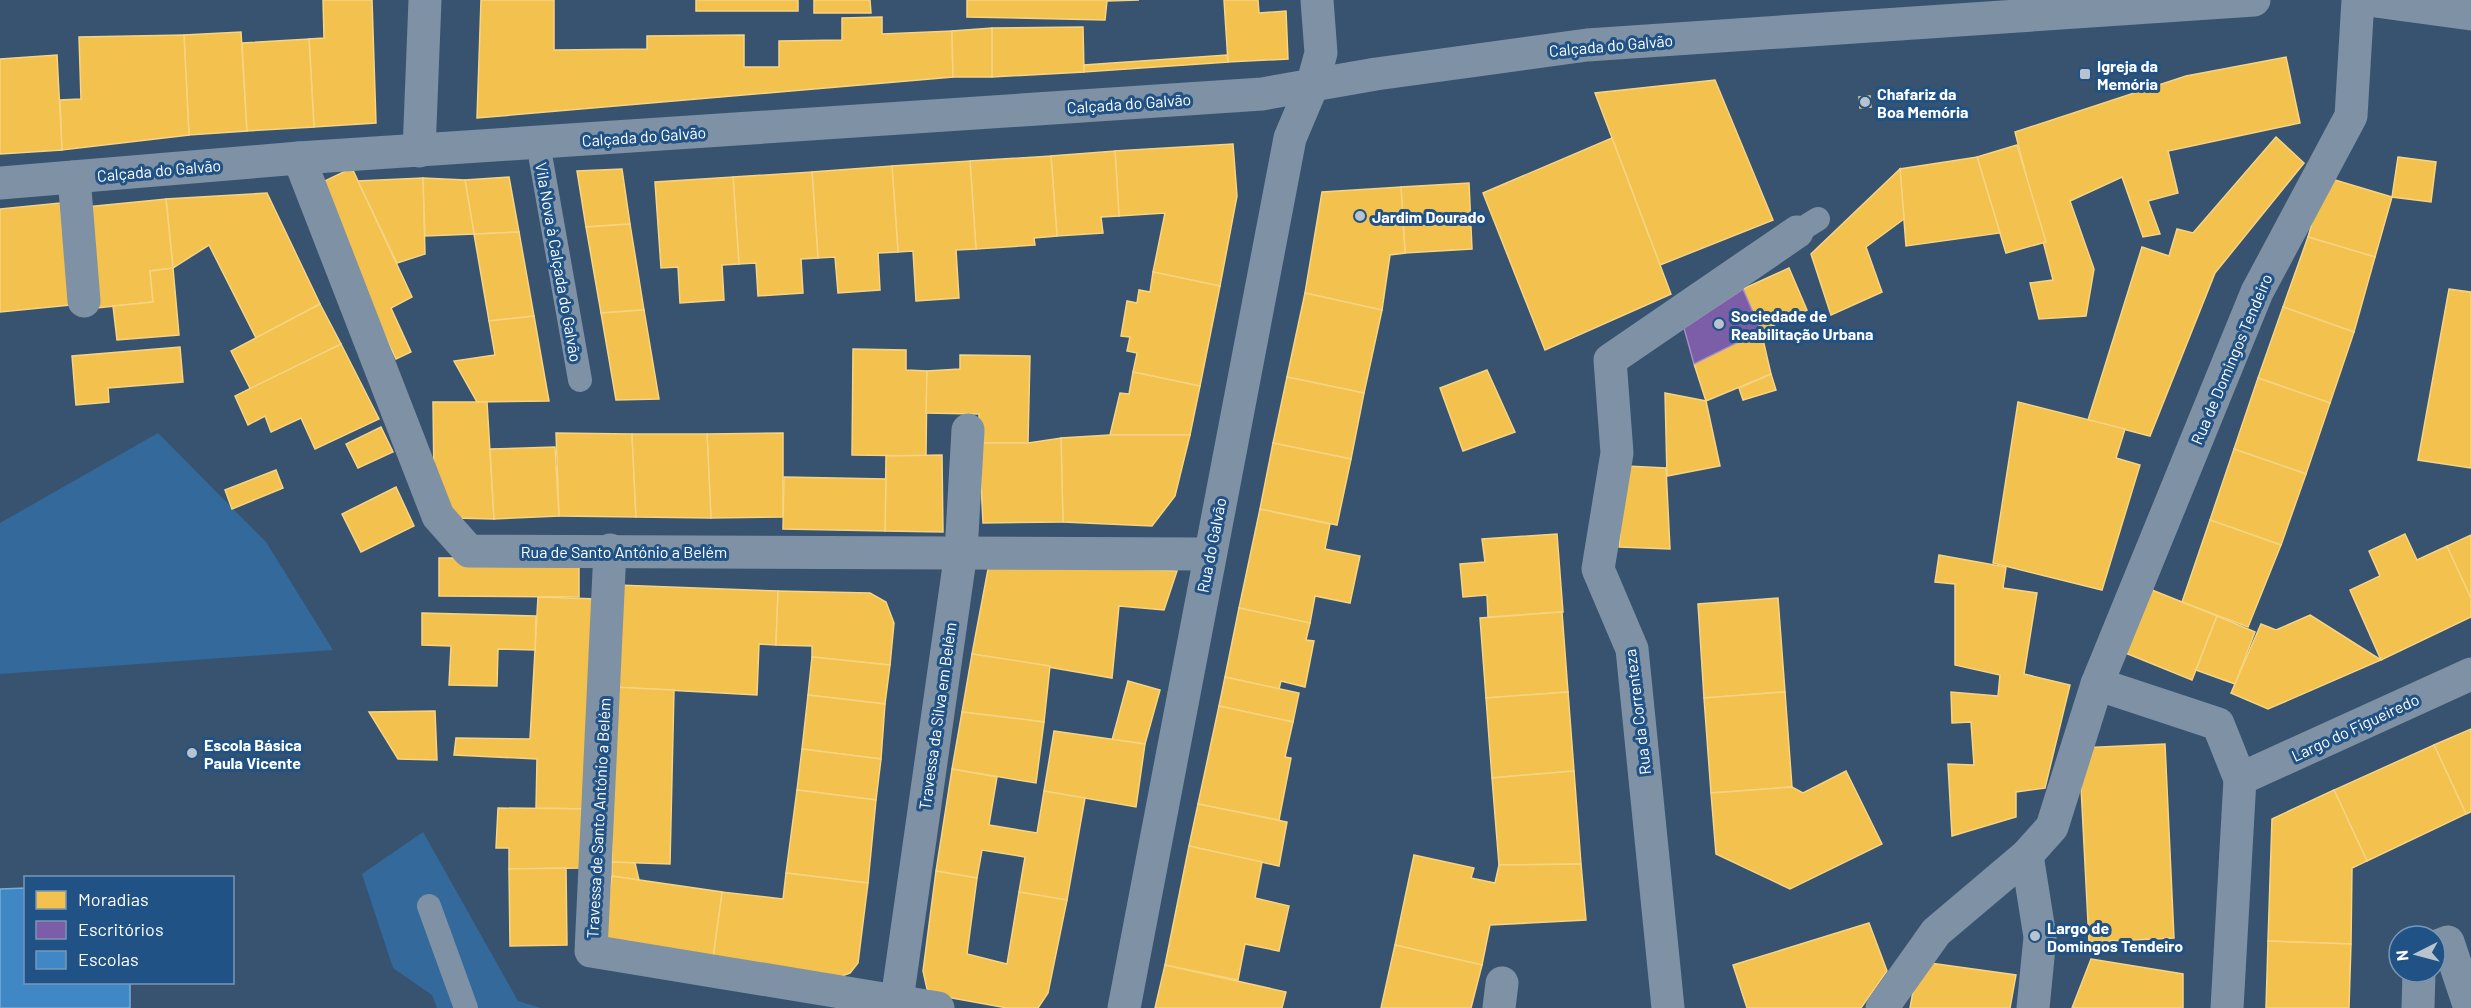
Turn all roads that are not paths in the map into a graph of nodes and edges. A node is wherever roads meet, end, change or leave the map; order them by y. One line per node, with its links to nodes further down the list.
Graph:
1 (425, 0): 10 (street)
2 (1317, 0): 8 (street, Rua do Galvão)
3 (2254, 0): 6 (street, Calçada do Galvão)
4 (2358, 0): 22 (street, Rua de Domingos Tendeiro)
5 (2368, 0): 7 (street)
6 (1927, 10): 8 (street, Calçada do Galvão)
7 (2471, 14)
8 (1312, 86): 9 (street, Calçada do Galvão); 20 (street, Rua do Galvão)
9 (538, 143): 10 (street, Calçada do Galvão); 16 (lane, Vila Nova à Calçada do Galvão)
10 (419, 151): 11 (street, Calçada do Galvão)
11 (299, 158): 12 (street, Calçada do Galvão); 18 (street, Rua de Santo António a Belém)
12 (74, 177): 13 (street, Calçada do Galvão); 15 (street)
13 (0, 183)
14 (1808, 226): 32 (street, Rua da Correnteza)
15 (84, 301)
16 (580, 380)
17 (968, 430): 19 (street, Travessa da Silva em Belém)
18 (610, 550): 19 (street, Rua de Santo António a Belém); 28 (street, Travessa de Santo António a Belém)
19 (961, 552): 20 (street, Rua de Santo António a Belém); 28 (street, Travessa da Silva em Belém)
20 (1209, 554): 31 (street, Rua do Galvão)
21 (2471, 674): 23 (street, Largo do Figueiredo)
22 (2097, 684): 23 (street); 24 (street)
23 (2240, 779): 35 (street)
24 (2026, 855): 33 (street); 34 (street)
25 (429, 906): 29 (lane)
26 (2447, 942): 37 (street)
27 (2419, 984): 36 (street)
28 (897, 1000): 30 (street, Travessa de Santo António a Belém)
29 (466, 1008)
30 (938, 1008)
31 (1124, 1008)
32 (1668, 1008)
33 (1882, 1008)
34 (2033, 1008)
35 (2227, 1008)
36 (2418, 1008)
37 (2470, 1008)

